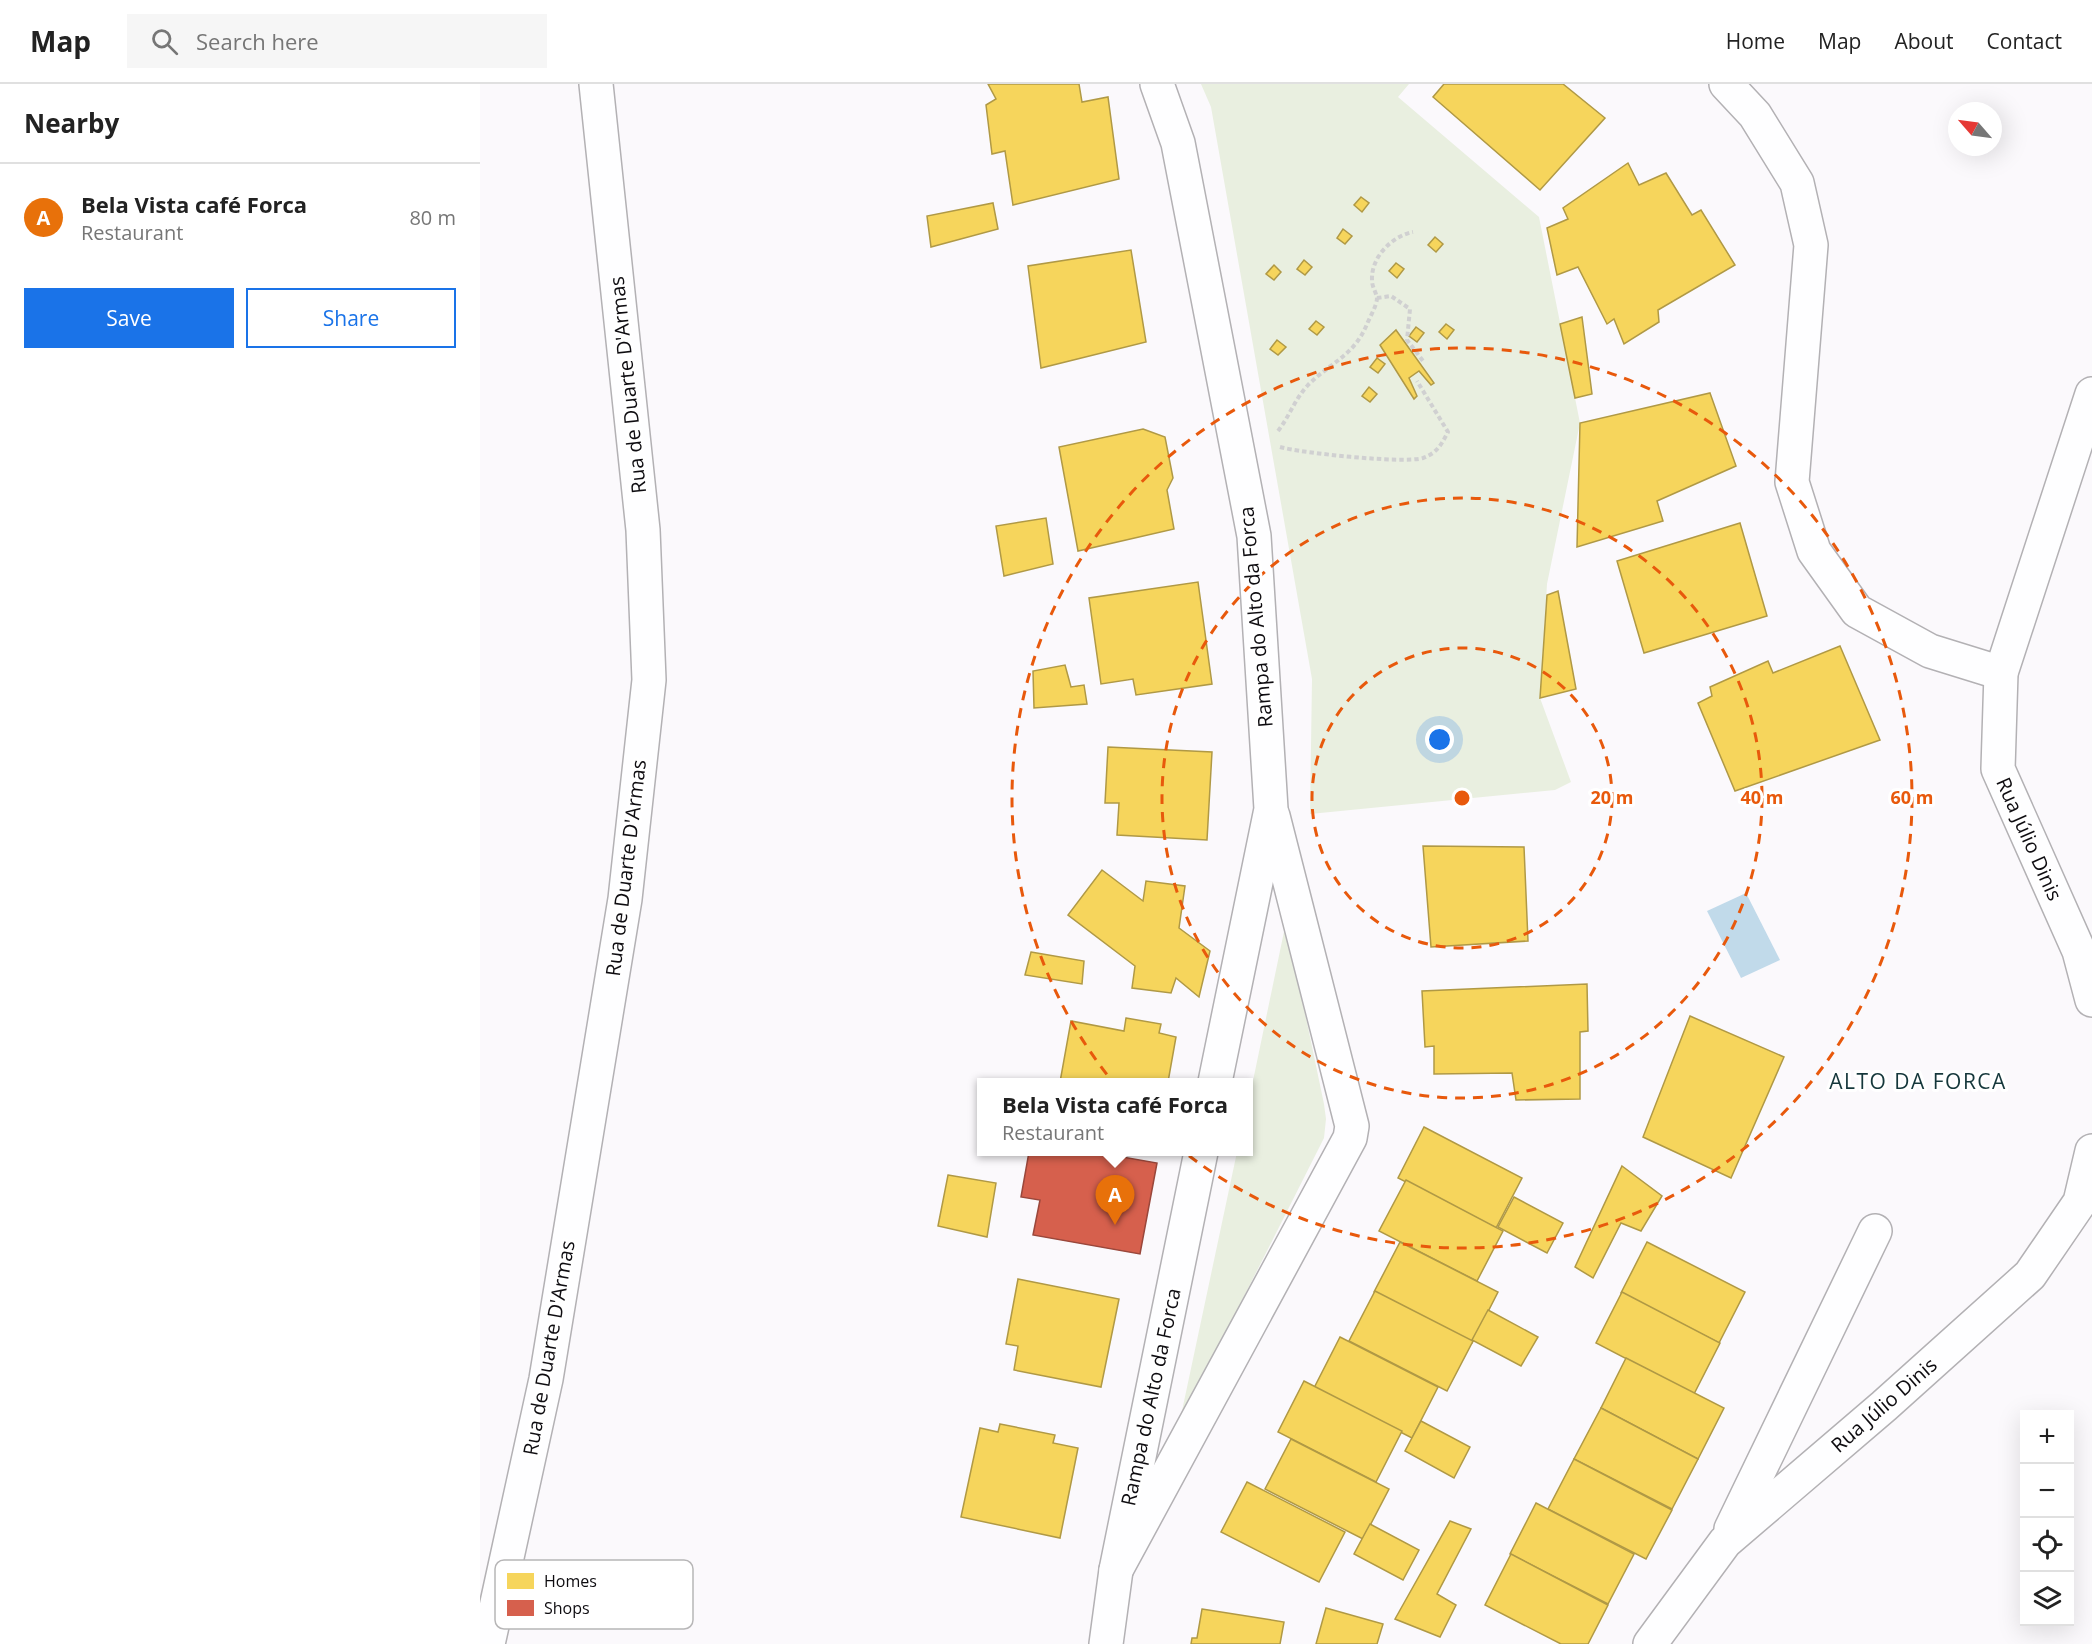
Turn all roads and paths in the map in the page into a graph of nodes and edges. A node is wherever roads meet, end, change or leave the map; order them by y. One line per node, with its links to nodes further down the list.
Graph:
1 (596, 84): 19 (street, Rua de Duarte D'Armas)
2 (1157, 84): 9 (street, Rampa do Alto da Forca)
3 (1726, 84): 11 (street)
4 (1413, 232): 5 (path)
5 (1377, 298): 6 (path); 10 (path)
6 (1424, 361)
7 (1418, 381): 10 (path)
8 (2092, 394): 11 (street, Rua Júlio Dinis)
9 (1233, 433): 10 (path); 12 (street, Rampa do Alto da Forca)
10 (1267, 443)
11 (2001, 673): 13 (street, Rua Júlio Dinis)
12 (1271, 808): 14 (street, Rampa do Alto da Forca); 20 (street)
13 (2092, 1000)
14 (1216, 1078)
15 (2092, 1151): 18 (street, Rua Júlio Dinis)
16 (1200, 1156): 20 (street, Rampa do Alto da Forca)
17 (1875, 1231): 18 (street)
18 (1725, 1542): 24 (street, Rua Júlio Dinis)
19 (506, 1560)
20 (1116, 1570): 23 (street, Rampa do Alto da Forca)
21 (495, 1611): 22 (street, Rua de Duarte D'Armas)
22 (488, 1644)
23 (1106, 1644)
24 (1650, 1644)

